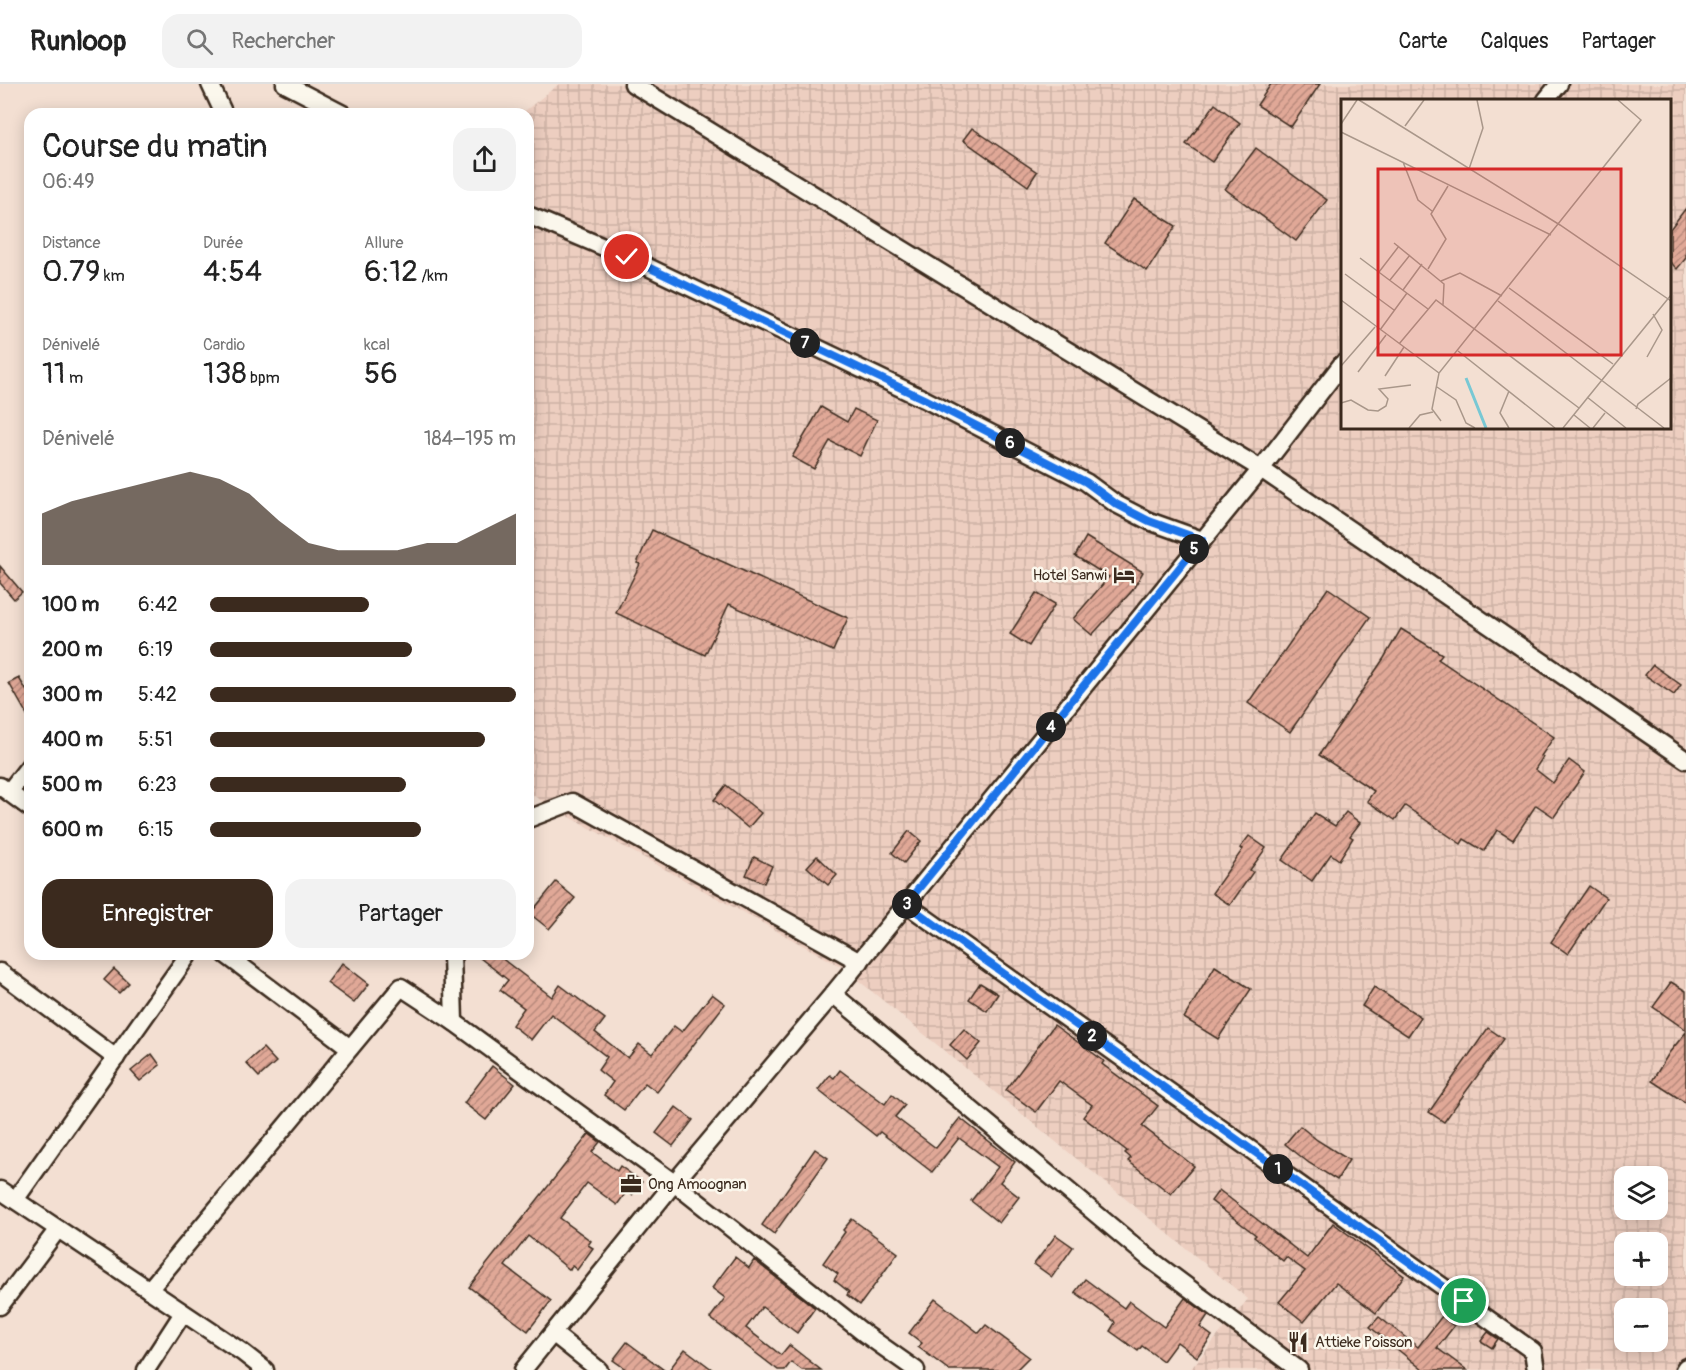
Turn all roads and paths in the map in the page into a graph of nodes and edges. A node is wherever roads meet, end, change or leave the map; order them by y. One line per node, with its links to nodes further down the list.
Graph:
1 (210, 84): 6 (street)
2 (285, 84): 7 (street)
3 (633, 84): 10 (street)
4 (1559, 84): 5 (street)
5 (1547, 99)
6 (221, 108)
7 (331, 108)
8 (534, 218): 11 (street)
9 (1341, 365): 10 (street)
10 (1261, 469): 11 (street); 12 (street)
11 (1202, 540): 17 (street)
12 (1686, 760)
13 (24, 771): 14 (street)
14 (4, 789): 15 (street)
15 (24, 804)
16 (534, 817): 21 (street)
17 (906, 904): 21 (street); 41 (street)
18 (185, 960): 26 (street)
19 (233, 960): 25 (street)
20 (452, 960): 24 (street)
21 (860, 962): 23 (street)
22 (0, 972): 26 (street)
23 (833, 994): 27 (street); 40 (street)
24 (454, 1022): 25 (street); 27 (street)
25 (351, 1048): 31 (street)
26 (116, 1058): 29 (street)
27 (675, 1183): 34 (street); 39 (street)
28 (0, 1190): 29 (street)
29 (15, 1200): 30 (street)
30 (58, 1229): 31 (street); 32 (street)
31 (149, 1290): 33 (street)
32 (0, 1306)
33 (183, 1313): 35 (street); 36 (street)
34 (554, 1334): 37 (street); 38 (street)
35 (146, 1370)
36 (265, 1370)
37 (524, 1370)
38 (599, 1370)
39 (916, 1370)
40 (1299, 1370)
41 (1536, 1370)

